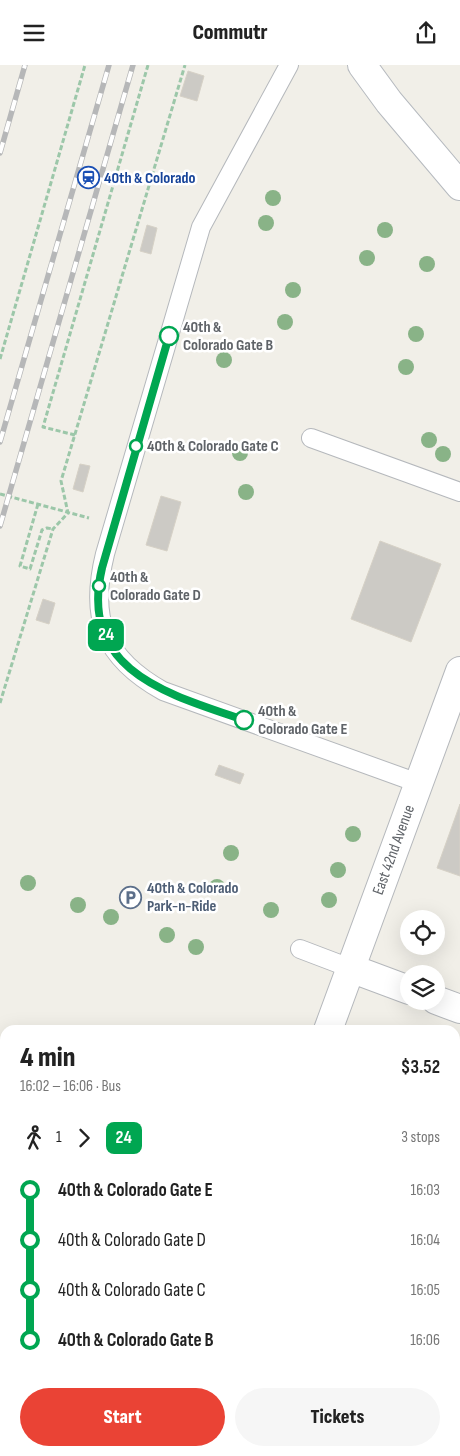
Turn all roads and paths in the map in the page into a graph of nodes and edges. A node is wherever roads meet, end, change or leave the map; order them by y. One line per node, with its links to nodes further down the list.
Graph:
1 (85, 65): 8 (path)
2 (148, 65): 10 (path)
3 (185, 65): 10 (path)
4 (289, 65): 19 (lane)
5 (362, 65): 6 (street)
6 (460, 186)
7 (0, 339): 8 (path)
8 (5, 340): 9 (path)
9 (0, 359)
10 (75, 435): 16 (path)
11 (311, 438): 12 (lane)
12 (460, 492)
13 (0, 494): 14 (path)
14 (38, 504): 15 (path); 16 (path)
15 (61, 510)
16 (53, 529): 18 (path)
17 (460, 671): 19 (street, East 42nd Avenue)
18 (0, 703)
19 (418, 783): 21 (street, East 42nd Avenue)
20 (300, 949): 21 (lane)
21 (350, 968): 22 (street); 25 (street, East 42nd Avenue)
22 (400, 987)
23 (445, 1003): 24 (street)
24 (460, 1009)
25 (330, 1025)

